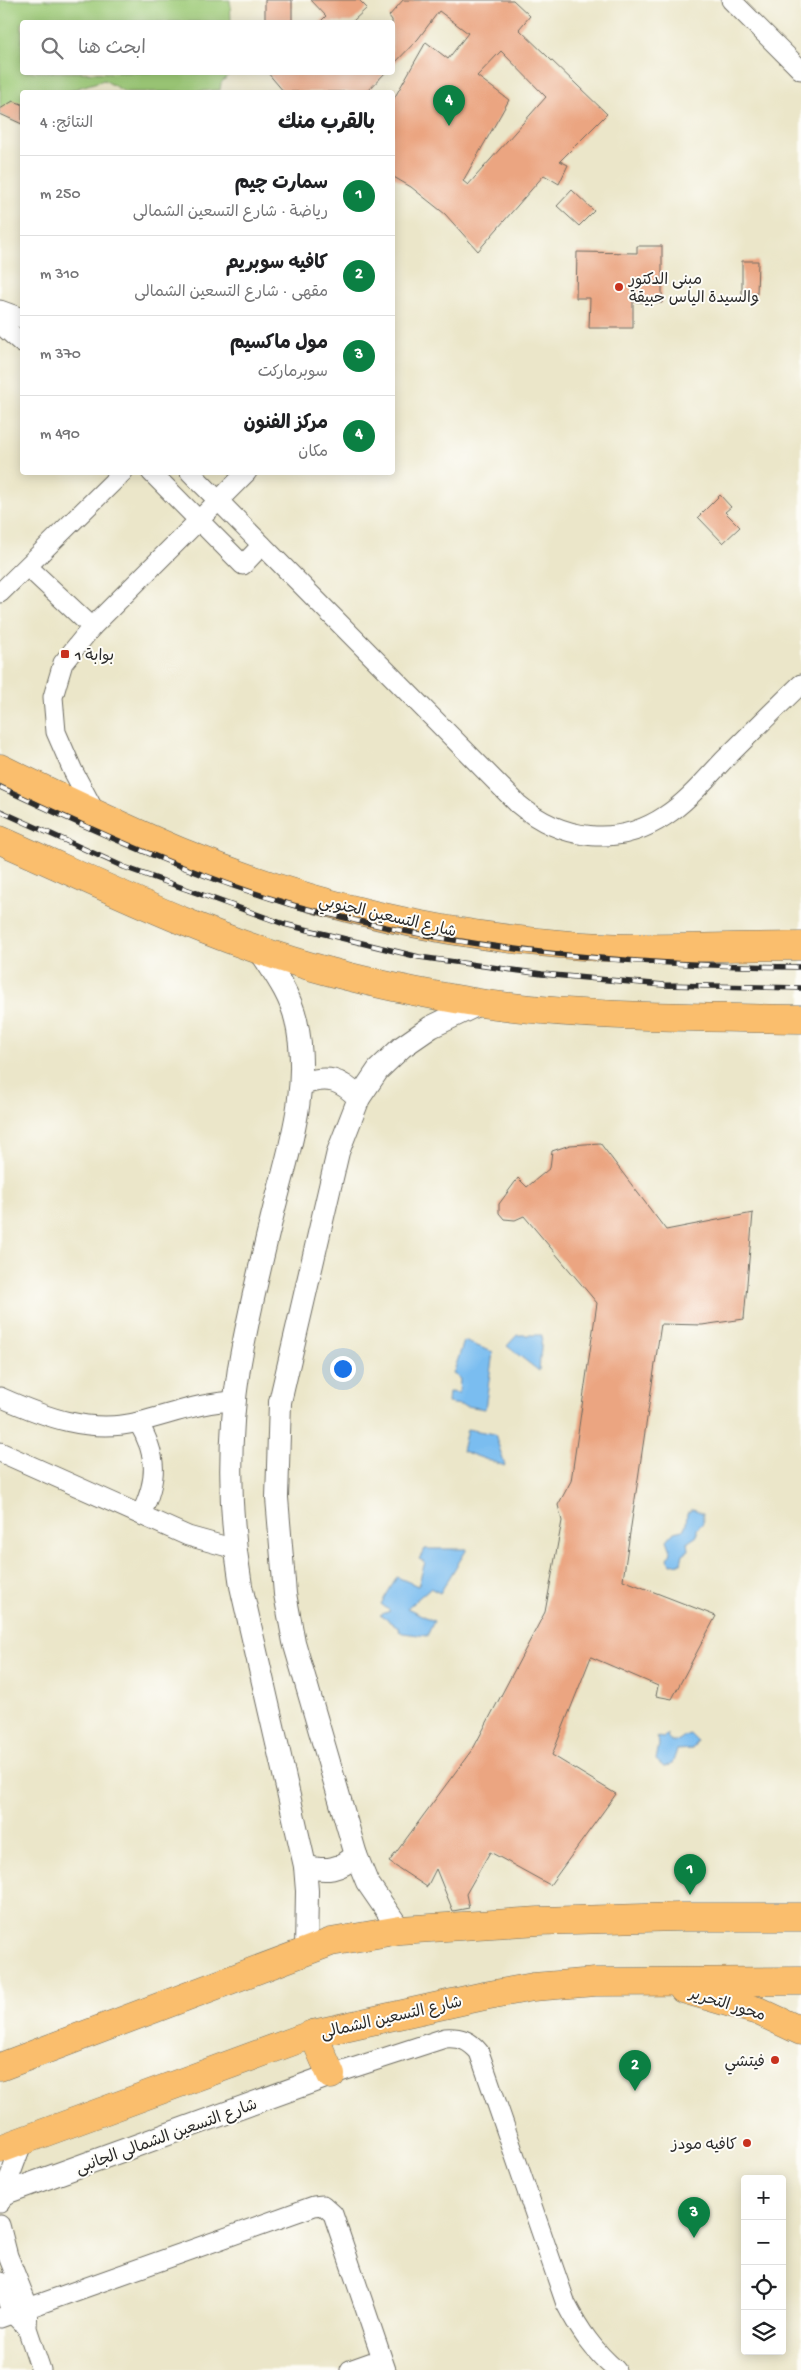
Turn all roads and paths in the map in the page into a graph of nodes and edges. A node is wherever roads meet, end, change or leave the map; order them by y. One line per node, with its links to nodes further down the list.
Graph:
1 (731, 0): 2 (street)
2 (801, 70)
3 (0, 310): 4 (street)
4 (20, 317)
5 (0, 324): 6 (street)
6 (20, 341)
7 (120, 475): 14 (street)
8 (154, 475): 12 (street)
9 (193, 475): 11 (street)
10 (244, 475): 11 (street)
11 (219, 501): 12 (street); 13 (street)
12 (199, 521): 13 (street); 16 (street)
13 (262, 545): 17 (street)
14 (28, 567): 15 (street); 16 (street)
15 (0, 593)
16 (92, 627): 19 (street)
17 (801, 684)
18 (0, 768): 19 (main road, شارع التسعين الجنوبي)
19 (96, 814): 22 (main road, شارع التسعين الجنوبي)
20 (0, 840): 24 (main road)
21 (801, 928): 22 (main road)
22 (768, 946): 23 (main road, شارع التسعين الجنوبي)
23 (801, 946)
24 (260, 950): 25 (main road); 27 (street)
25 (481, 1003): 26 (main road); 28 (street)
26 (801, 1019)
27 (302, 1084): 28 (street); 30 (street)
28 (359, 1098): 35 (street)
29 (0, 1397): 31 (street)
30 (236, 1401): 31 (street); 34 (street)
31 (138, 1422): 33 (street)
32 (0, 1452): 33 (street)
33 (142, 1514): 34 (street)
34 (235, 1549): 36 (street)
35 (356, 1855): 36 (street); 38 (street)
36 (305, 1866): 39 (street)
37 (801, 1917): 38 (main road)
38 (400, 1930): 39 (main road)
39 (306, 1951): 44 (main road)
40 (652, 1980): 41 (main road, شارع التسعين الشمالى); 42 (main road, محور التحرير); 43 (main road, شارع التسعين الشمالى)
41 (801, 1981)
42 (801, 2031)
43 (313, 2034): 45 (main road); 46 (main road, شارع التسعين الشمالى)
44 (0, 2067)
45 (331, 2075): 47 (street, شارع التسعين الشمالى الجانبى); 54 (street)
46 (12, 2145): 47 (street)
47 (1, 2198)
48 (0, 2225): 50 (street)
49 (0, 2282): 50 (street)
50 (13, 2312): 51 (street); 52 (street)
51 (384, 2364): 53 (street)
52 (41, 2370)
53 (350, 2370)
54 (616, 2370)

